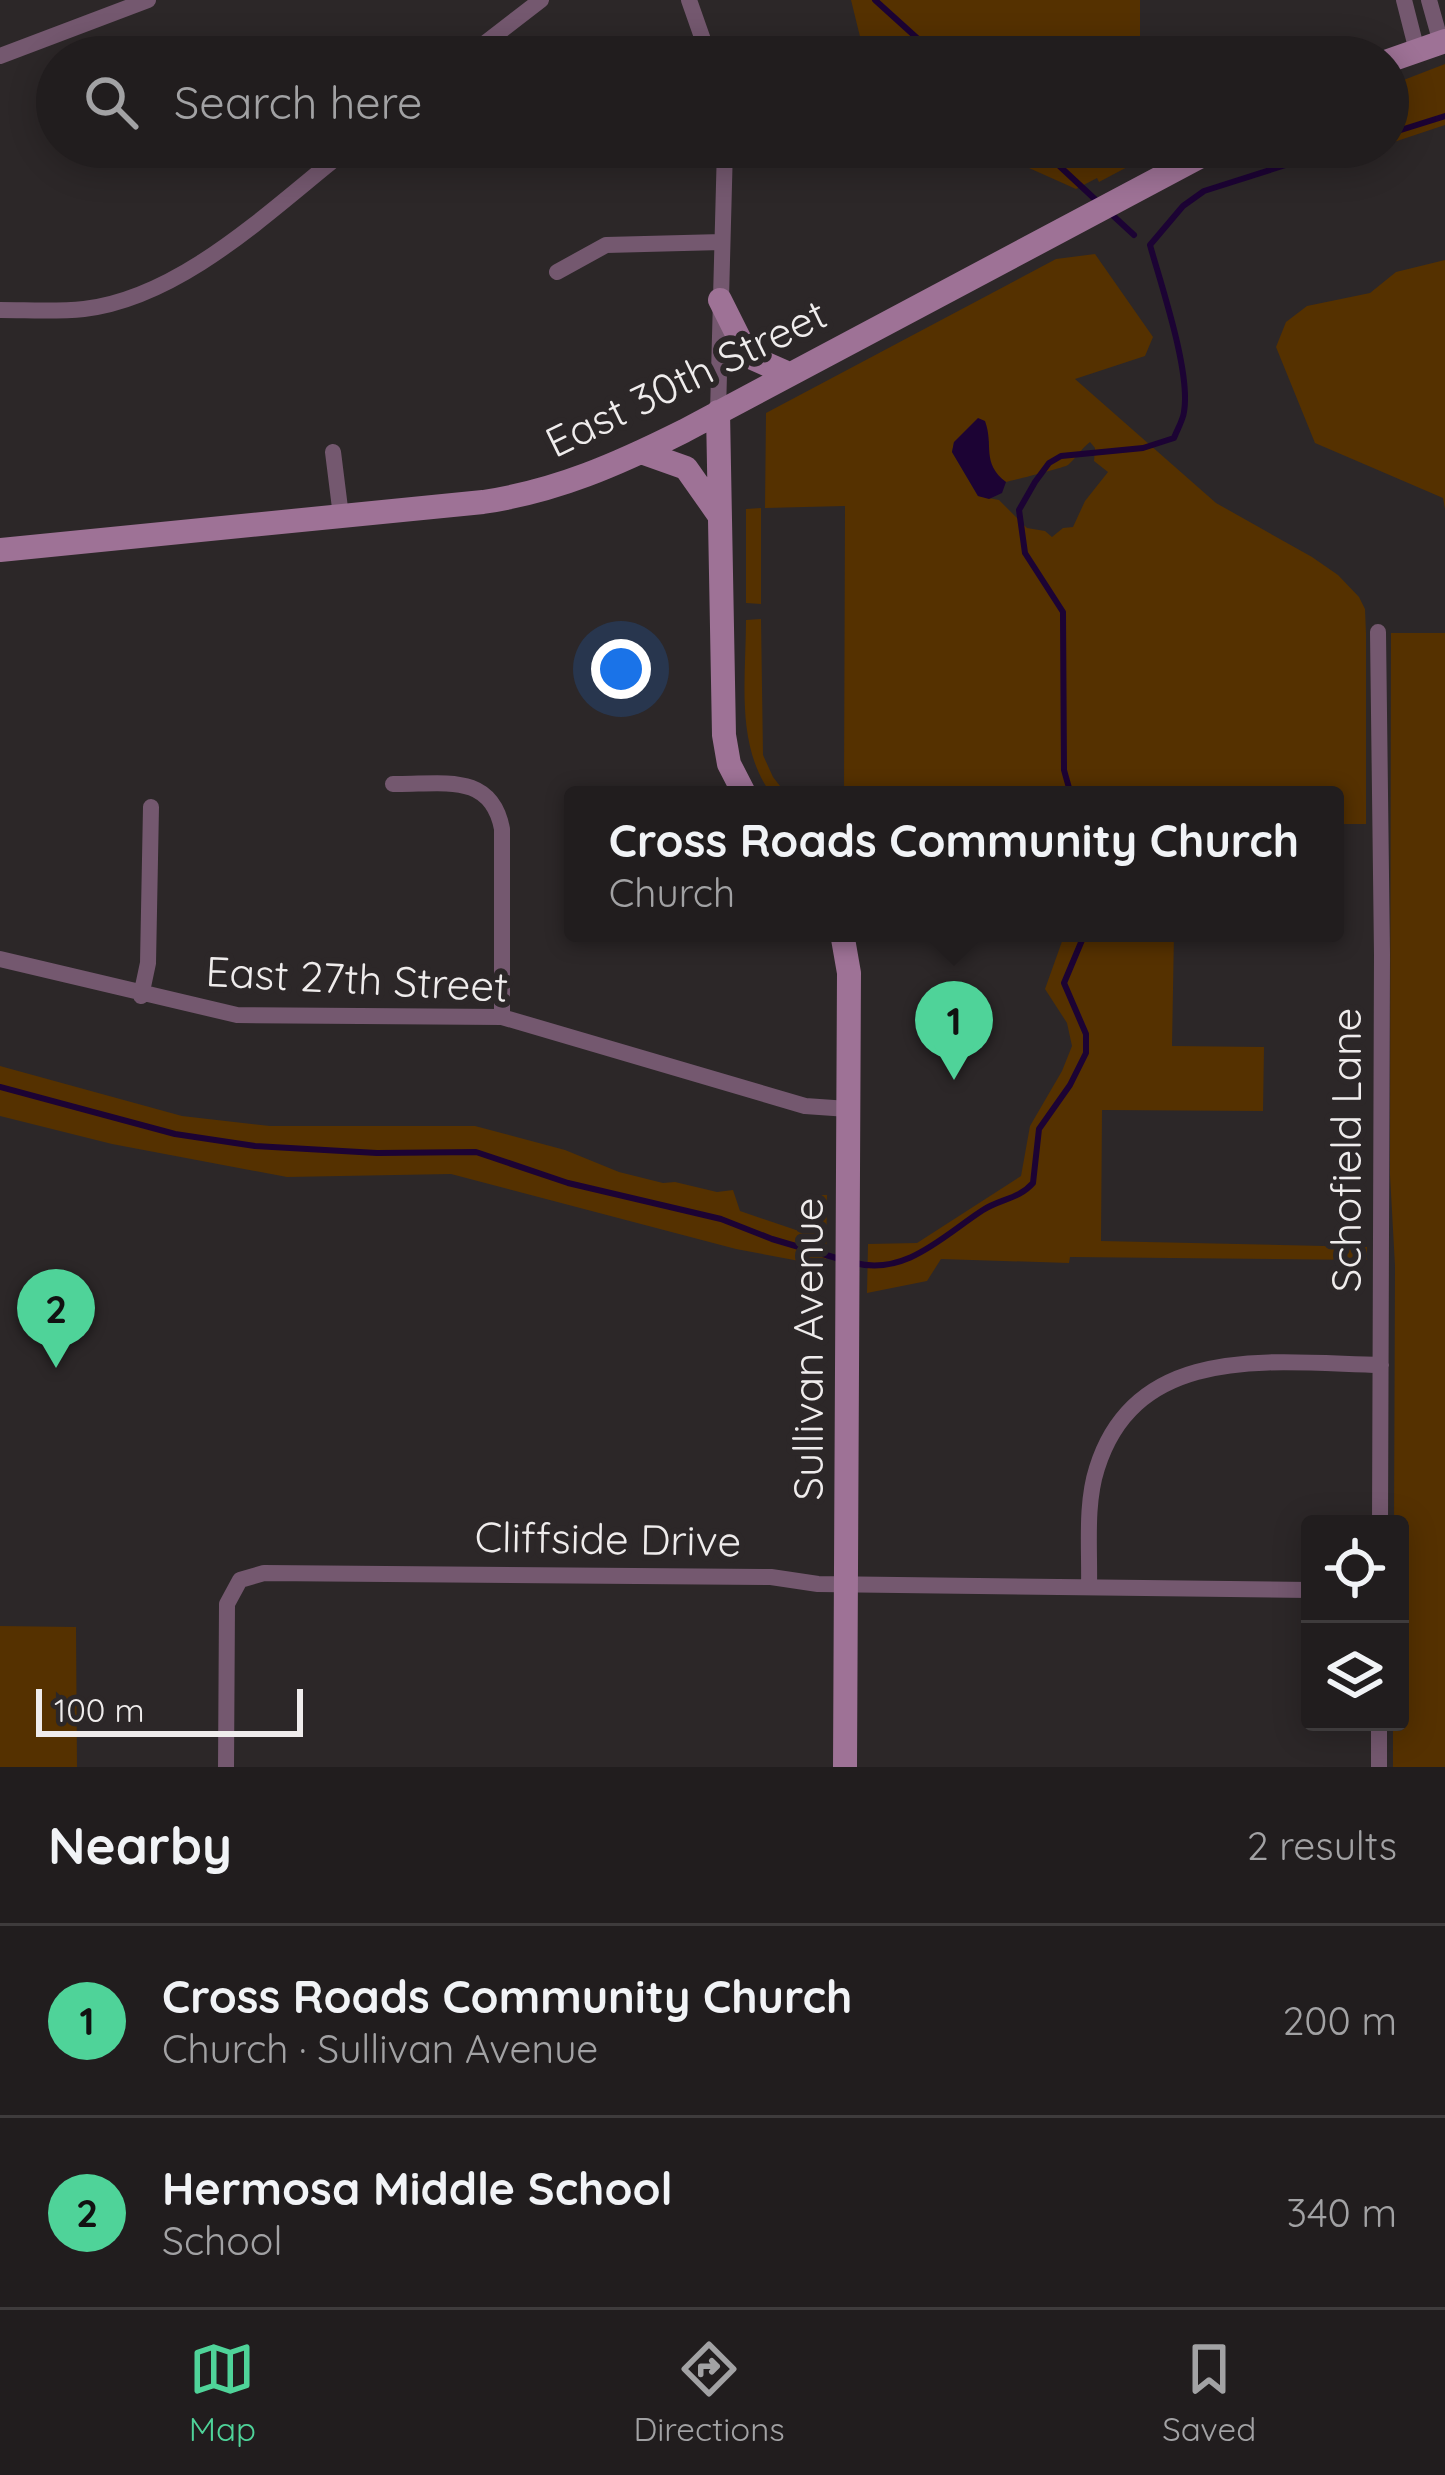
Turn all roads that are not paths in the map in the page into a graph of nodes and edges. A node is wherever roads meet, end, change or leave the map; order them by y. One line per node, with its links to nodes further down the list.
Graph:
1 (148, 0): 6 (street)
2 (541, 0): 7 (street)
3 (689, 0): 8 (street)
4 (1404, 0): 10 (street)
5 (1429, 0): 10 (street)
6 (53, 36)
7 (494, 36)
8 (702, 36)
9 (36, 42): 11 (street)
10 (1434, 45)
11 (0, 56)
12 (323, 168): 18 (street)
13 (724, 168): 15 (street)
14 (1178, 168): 19 (main road, East 30th Street)
15 (722, 242): 16 (street); 17 (street)
16 (557, 272)
17 (720, 300): 19 (main road); 20 (street)
18 (0, 310)
19 (789, 374): 20 (main road, East 30th Street)
20 (718, 412): 22 (main road, East 30th Street); 24 (main road)
21 (333, 452): 23 (street)
22 (641, 452): 23 (main road, East 30th Street); 24 (main road)
23 (341, 516): 25 (main road, East 30th Street)
24 (720, 517): 28 (main road)
25 (0, 550)
26 (1378, 632): 35 (street, Schofield Lane)
27 (393, 784): 33 (street)
28 (740, 786)
29 (151, 808): 32 (street)
30 (844, 942): 34 (main road, Sullivan Avenue)
31 (0, 959): 32 (street, East 27th Street)
32 (141, 996): 33 (street, East 27th Street)
33 (502, 1017): 34 (street, East 27th Street)
34 (848, 1109): 37 (main road, Sullivan Avenue)
35 (1382, 1365): 36 (street, Schofield Lane); 38 (street)
36 (1380, 1515)
37 (846, 1584): 38 (street, Cliffside Drive); 41 (street, Cliffside Drive); 42 (main road, Sullivan Avenue)
38 (1089, 1587): 39 (street, Cliffside Drive)
39 (1301, 1590)
40 (1379, 1731): 43 (street)
41 (226, 1767)
42 (845, 1767)
43 (1379, 1767)

